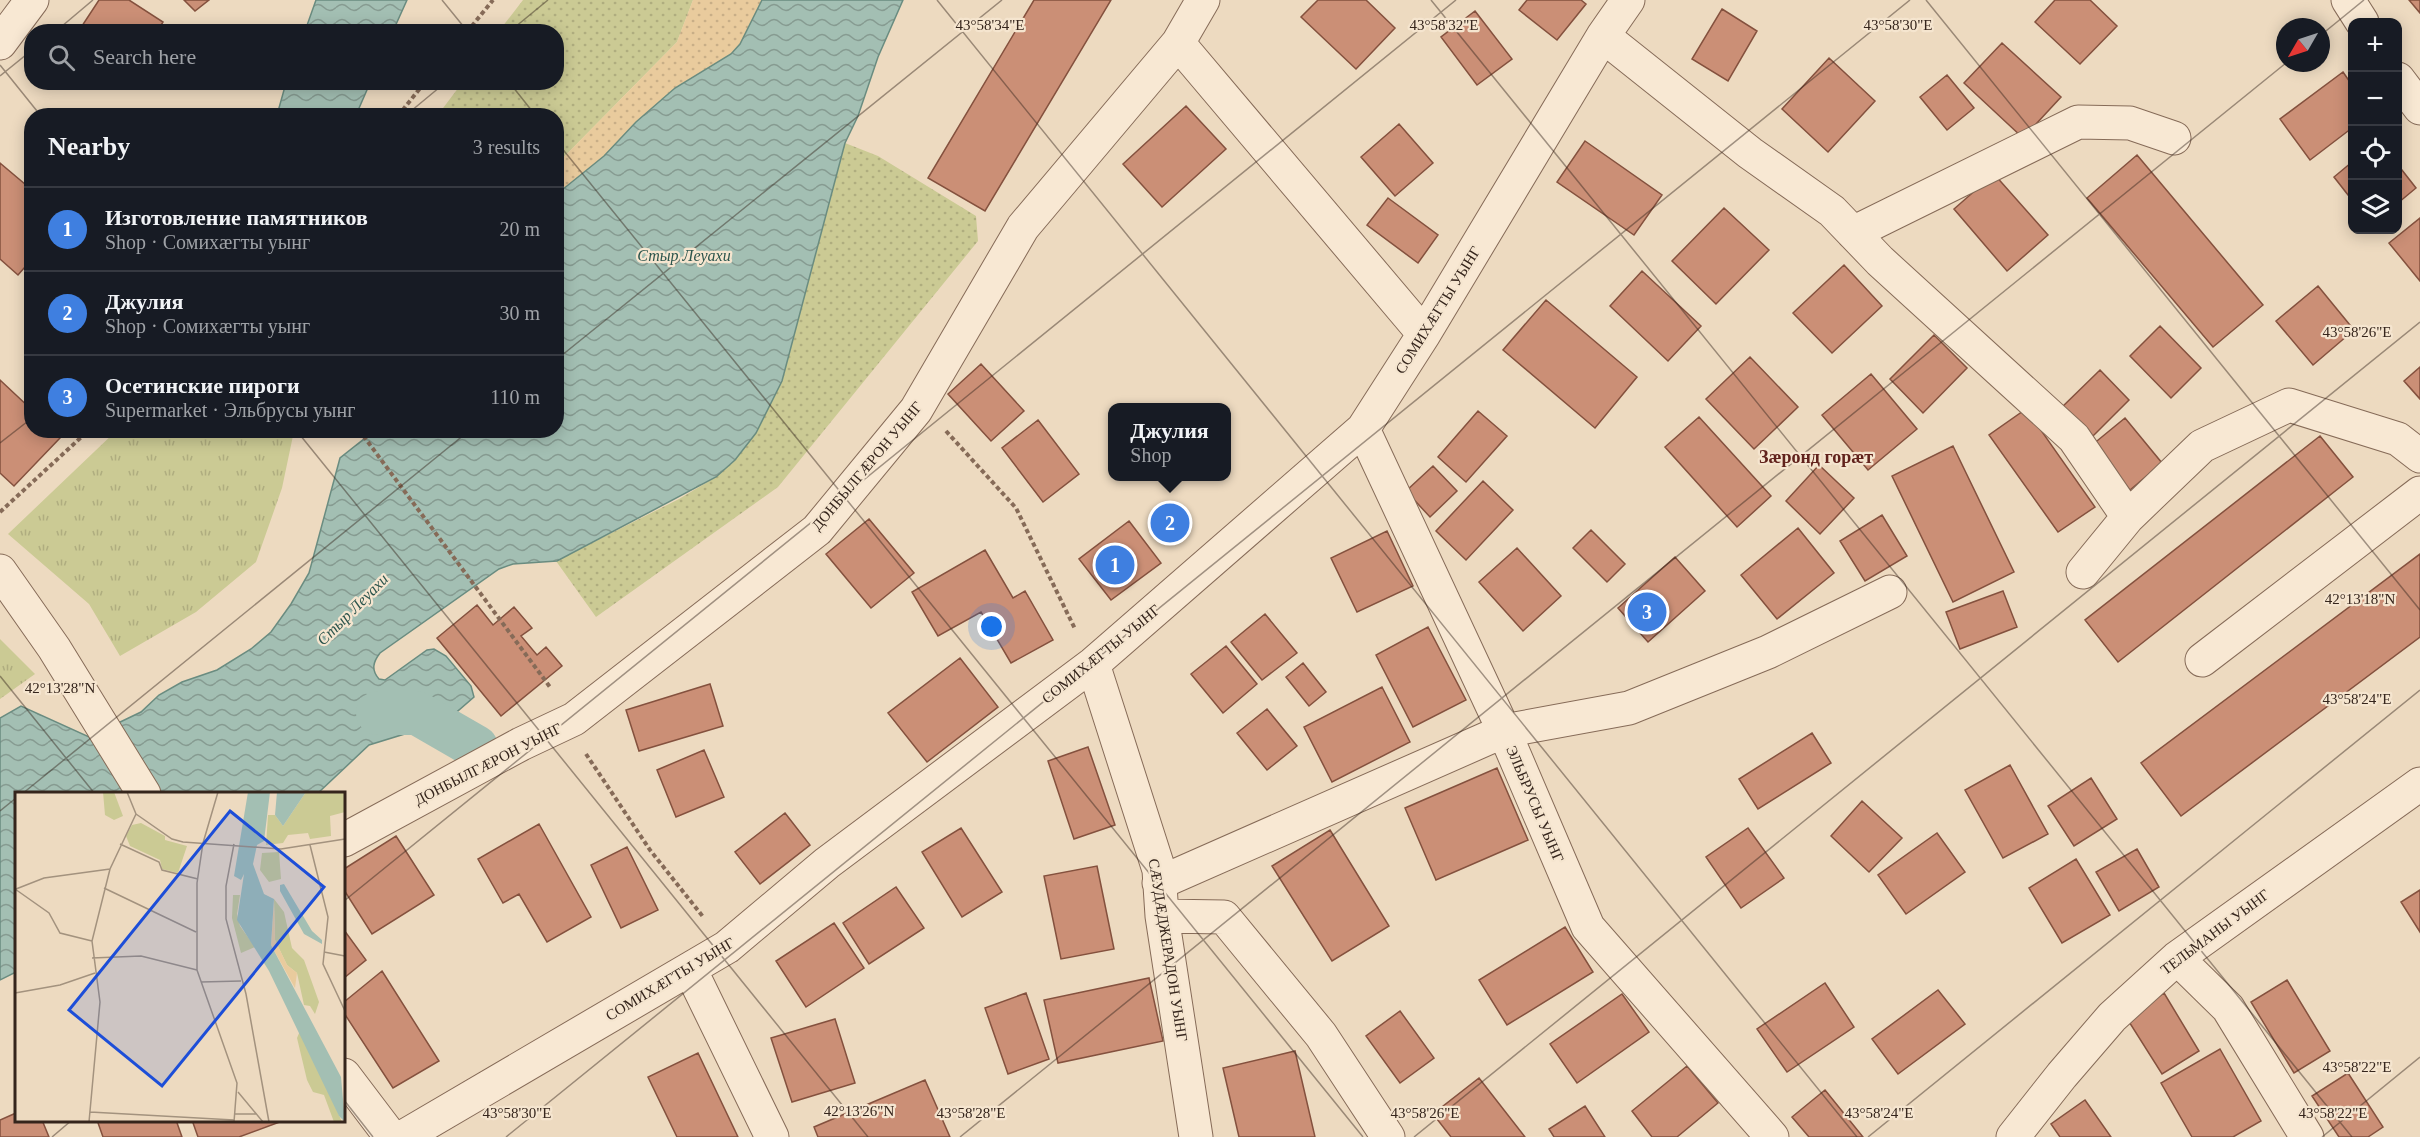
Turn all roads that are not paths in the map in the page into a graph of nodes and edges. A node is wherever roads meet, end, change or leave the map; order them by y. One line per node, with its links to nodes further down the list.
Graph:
1 (32, 0): 7 (street)
2 (1203, 0): 8 (street, ДОНБЫЛГÆРОН УЫНГ)
3 (1628, 0): 6 (street, СОМИХÆГТЫ УЫНГ)
4 (2348, 0): 5 (street)
5 (2359, 18)
6 (1603, 36): 12 (street); 13 (street, СОМИХÆГТЫ УЫНГ)
7 (0, 43)
8 (1178, 43): 13 (street); 26 (street, ДОНБЫЛГÆРОН УЫНГ)
9 (2402, 85): 10 (street)
10 (2420, 108)
11 (2174, 138): 12 (street)
12 (1853, 233): 17 (street)
13 (1424, 334): 14 (street, СОМИХÆГТЫ УЫНГ)
14 (1363, 429): 22 (street, СОМИХÆГТЫ УЫНГ); 23 (street, ЭЛЬБРУСЫ УЫНГ)
15 (2420, 456): 17 (street)
16 (2420, 493): 21 (street)
17 (2128, 517): 19 (street)
18 (0, 571): 25 (street)
19 (2083, 572)
20 (1890, 592): 23 (street)
21 (2202, 660)
22 (1092, 664): 27 (street, СÆУДÆДЖЕРАДОН УЫНГ); 30 (street, СОМИХÆГТЫ УЫНГ)
23 (1504, 731): 27 (street); 37 (street, ЭЛЬБРУСЫ УЫНГ)
24 (2420, 784): 29 (street, ТЕЛЬМАНЫ УЫНГ)
25 (143, 792)
26 (345, 839)
27 (1159, 883): 28 (street, СÆУДÆДЖЕРАДОН УЫНГ)
28 (1161, 916): 35 (street, СÆУДÆДЖЕРАДОН УЫНГ); 36 (street)
29 (2177, 958): 38 (street, ТЕЛЬМАНЫ УЫНГ); 39 (street)
30 (690, 969): 33 (street, СОМИХÆГТЫ УЫНГ); 34 (street)
31 (345, 1076): 32 (street)
32 (391, 1137)
33 (403, 1137)
34 (772, 1137)
35 (1196, 1137)
36 (1388, 1137)
37 (1772, 1137)
38 (2013, 1137)
39 (2307, 1137)

